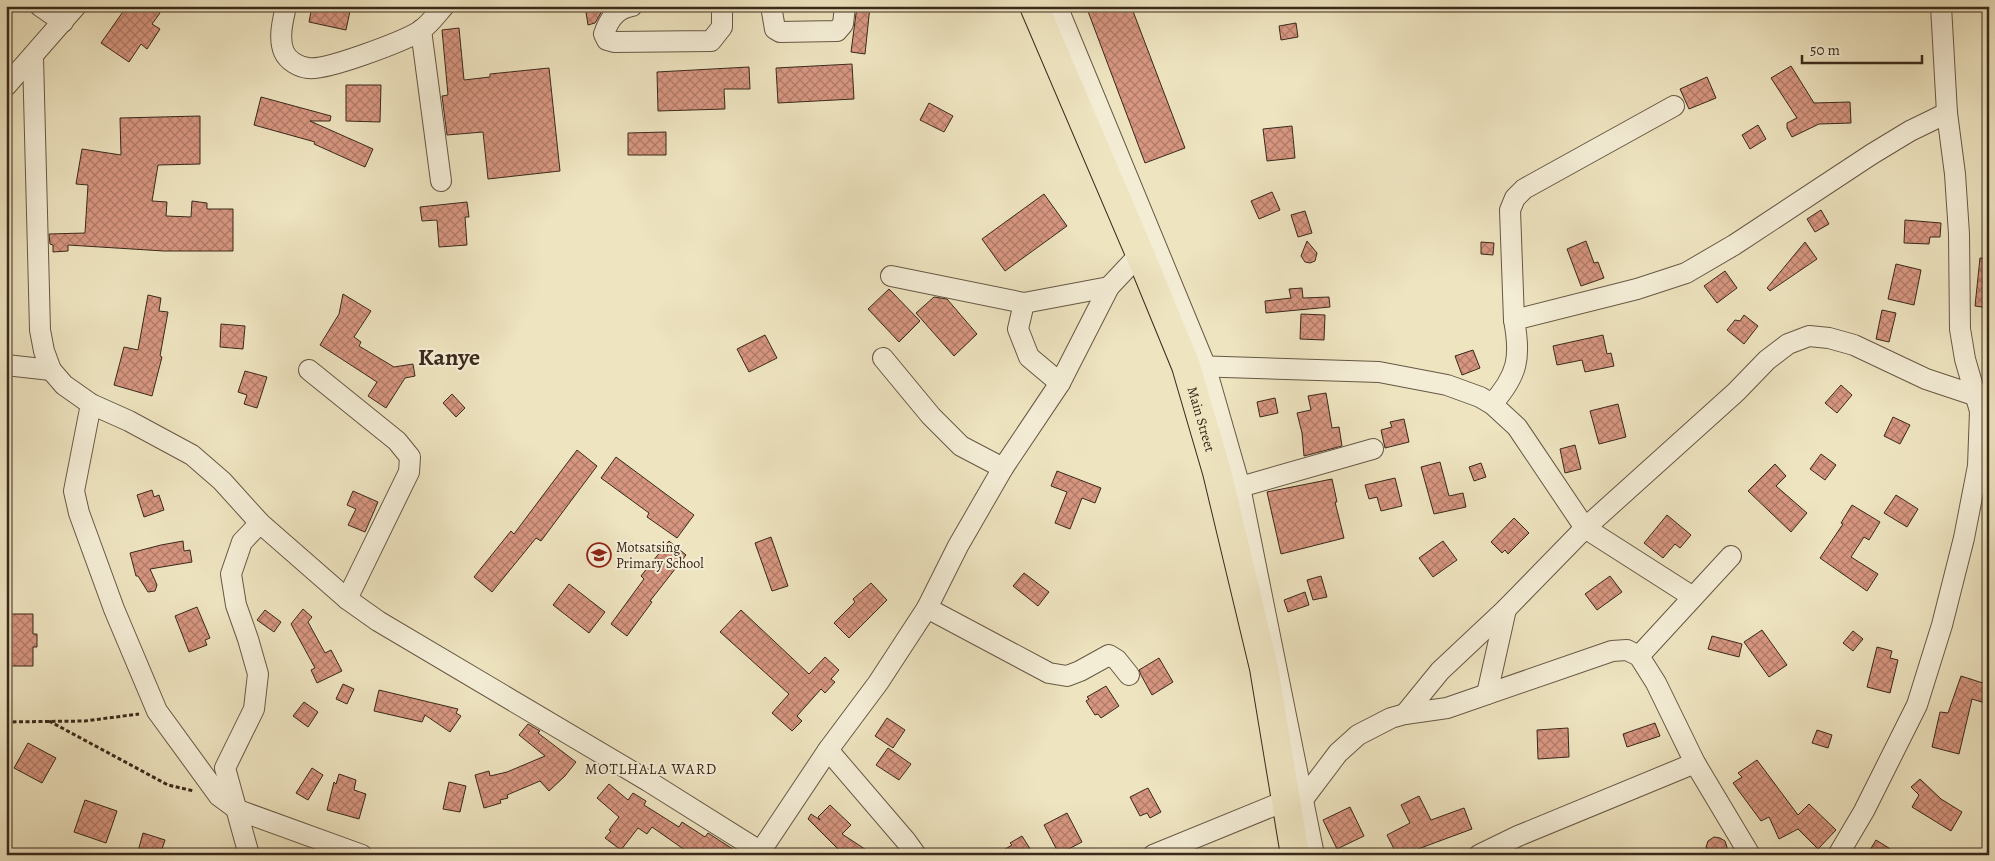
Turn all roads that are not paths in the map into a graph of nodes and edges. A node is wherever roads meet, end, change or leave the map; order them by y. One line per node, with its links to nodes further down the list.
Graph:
1 (40, 6): 12 (street)
2 (76, 6): 12 (street)
3 (286, 6): 13 (street)
4 (444, 6): 13 (street)
5 (632, 6): 6 (street)
6 (722, 6)
7 (771, 6): 8 (street)
8 (845, 6)
9 (1034, 6): 19 (highway, Main Street)
10 (1057, 6): 26 (street)
11 (1941, 6): 17 (street)
12 (63, 22): 14 (street)
13 (421, 30): 18 (street)
14 (33, 57): 15 (street); 27 (street)
15 (6, 86)
16 (1674, 106): 23 (street)
17 (1947, 113): 23 (street); 30 (street)
18 (440, 181)
19 (1140, 254): 21 (street); 26 (highway, Main Street)
20 (891, 276): 22 (street)
21 (1108, 287): 22 (street); 29 (street)
22 (1024, 303): 29 (street)
23 (1514, 320): 32 (street)
24 (883, 358): 34 (street)
25 (6, 365): 27 (street)
26 (1195, 366): 32 (street); 35 (street); 49 (highway, Main Street)
27 (51, 370): 31 (street)
28 (309, 370): 40 (street)
29 (1060, 383): 34 (street)
30 (1977, 396): 37 (street); 60 (street)
31 (92, 404): 36 (street); 50 (street)
32 (1492, 404): 37 (street)
33 (1373, 449): 35 (street)
34 (1003, 468): 41 (street)
35 (1240, 487): 49 (street)
36 (260, 523): 40 (street); 50 (street)
37 (1585, 528): 39 (street); 42 (street)
38 (1731, 556): 39 (street)
39 (1693, 597): 43 (street)
40 (347, 599): 51 (street)
41 (927, 608): 44 (street); 47 (street)
42 (1506, 609): 45 (street); 46 (street)
43 (1639, 656): 45 (street); 48 (street)
44 (1129, 675)
45 (1486, 694): 46 (street)
46 (1405, 714): 49 (street)
47 (828, 750): 51 (street); 54 (street)
48 (1695, 763): 58 (street); 59 (street)
49 (1293, 808): 55 (street); 56 (highway, Main Street); 57 (street)
50 (238, 810): 52 (street); 53 (street)
51 (762, 854)
52 (249, 855)
53 (362, 855)
54 (916, 855)
55 (1153, 855)
56 (1295, 855)
57 (1314, 855)
58 (1479, 855)
59 (1750, 855)
60 (1838, 855)

